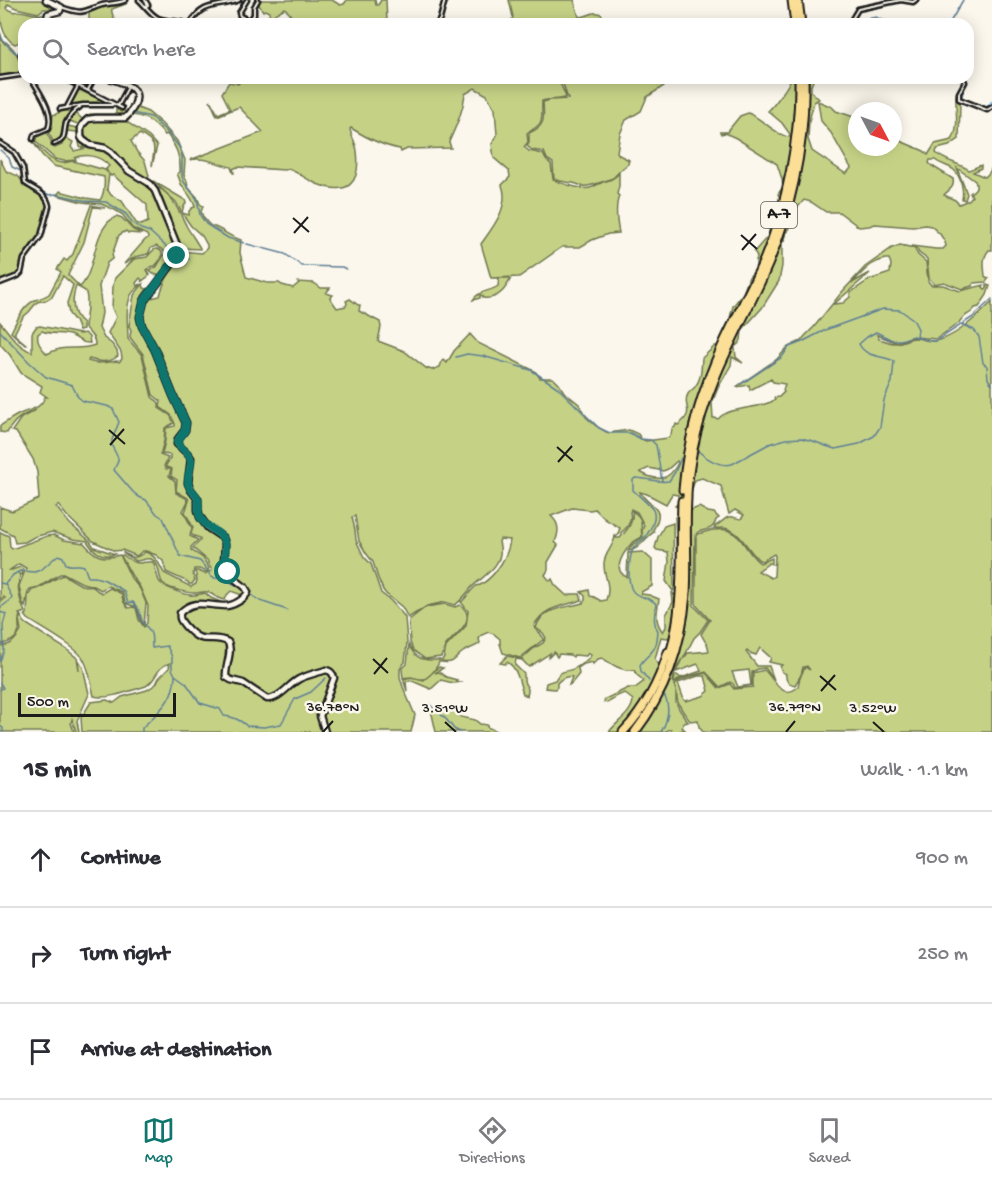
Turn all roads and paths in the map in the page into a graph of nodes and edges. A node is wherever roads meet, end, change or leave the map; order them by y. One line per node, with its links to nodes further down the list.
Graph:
1 (46, 0): 13 (street)
2 (126, 0): 13 (street)
3 (139, 0): 12 (street)
4 (145, 0): 12 (street)
5 (239, 0): 16 (street)
6 (247, 0): 17 (street)
7 (258, 0): 18 (street)
8 (445, 0): 19 (street)
9 (792, 0): 20 (highway)
10 (798, 0): 21 (highway)
11 (916, 0): 22 (street)
12 (146, 6): 15 (street)
13 (61, 7): 14 (street)
14 (48, 18)
15 (160, 18)
16 (195, 18)
17 (244, 18)
18 (252, 18)
19 (440, 18)
20 (794, 18)
21 (800, 18)
22 (853, 18)
23 (18, 75): 24 (street)
24 (0, 78)
25 (34, 84): 40 (street)
26 (74, 84): 32 (street)
27 (91, 84): 34 (street)
28 (123, 84): 48 (street)
29 (799, 84): 44 (highway, A-7)
30 (804, 84): 44 (highway, A-7)
31 (964, 84): 38 (street)
32 (78, 86): 34 (street); 36 (street)
33 (127, 89): 37 (street)
34 (88, 90): 37 (street)
35 (82, 105): 36 (street); 37 (street); 42 (street)
36 (67, 107): 39 (street)
37 (118, 107)
38 (992, 107)
39 (60, 109)
40 (33, 139)
41 (0, 143): 43 (street)
42 (54, 144)
43 (0, 283)
44 (691, 447): 45 (highway, A-7)
45 (684, 516): 46 (highway, A-7); 46 (highway, A-7)
46 (662, 678): 47 (highway)
47 (648, 706): 49 (highway); 50 (highway); 50 (highway)
48 (325, 732)
49 (623, 732)
50 (634, 732)

